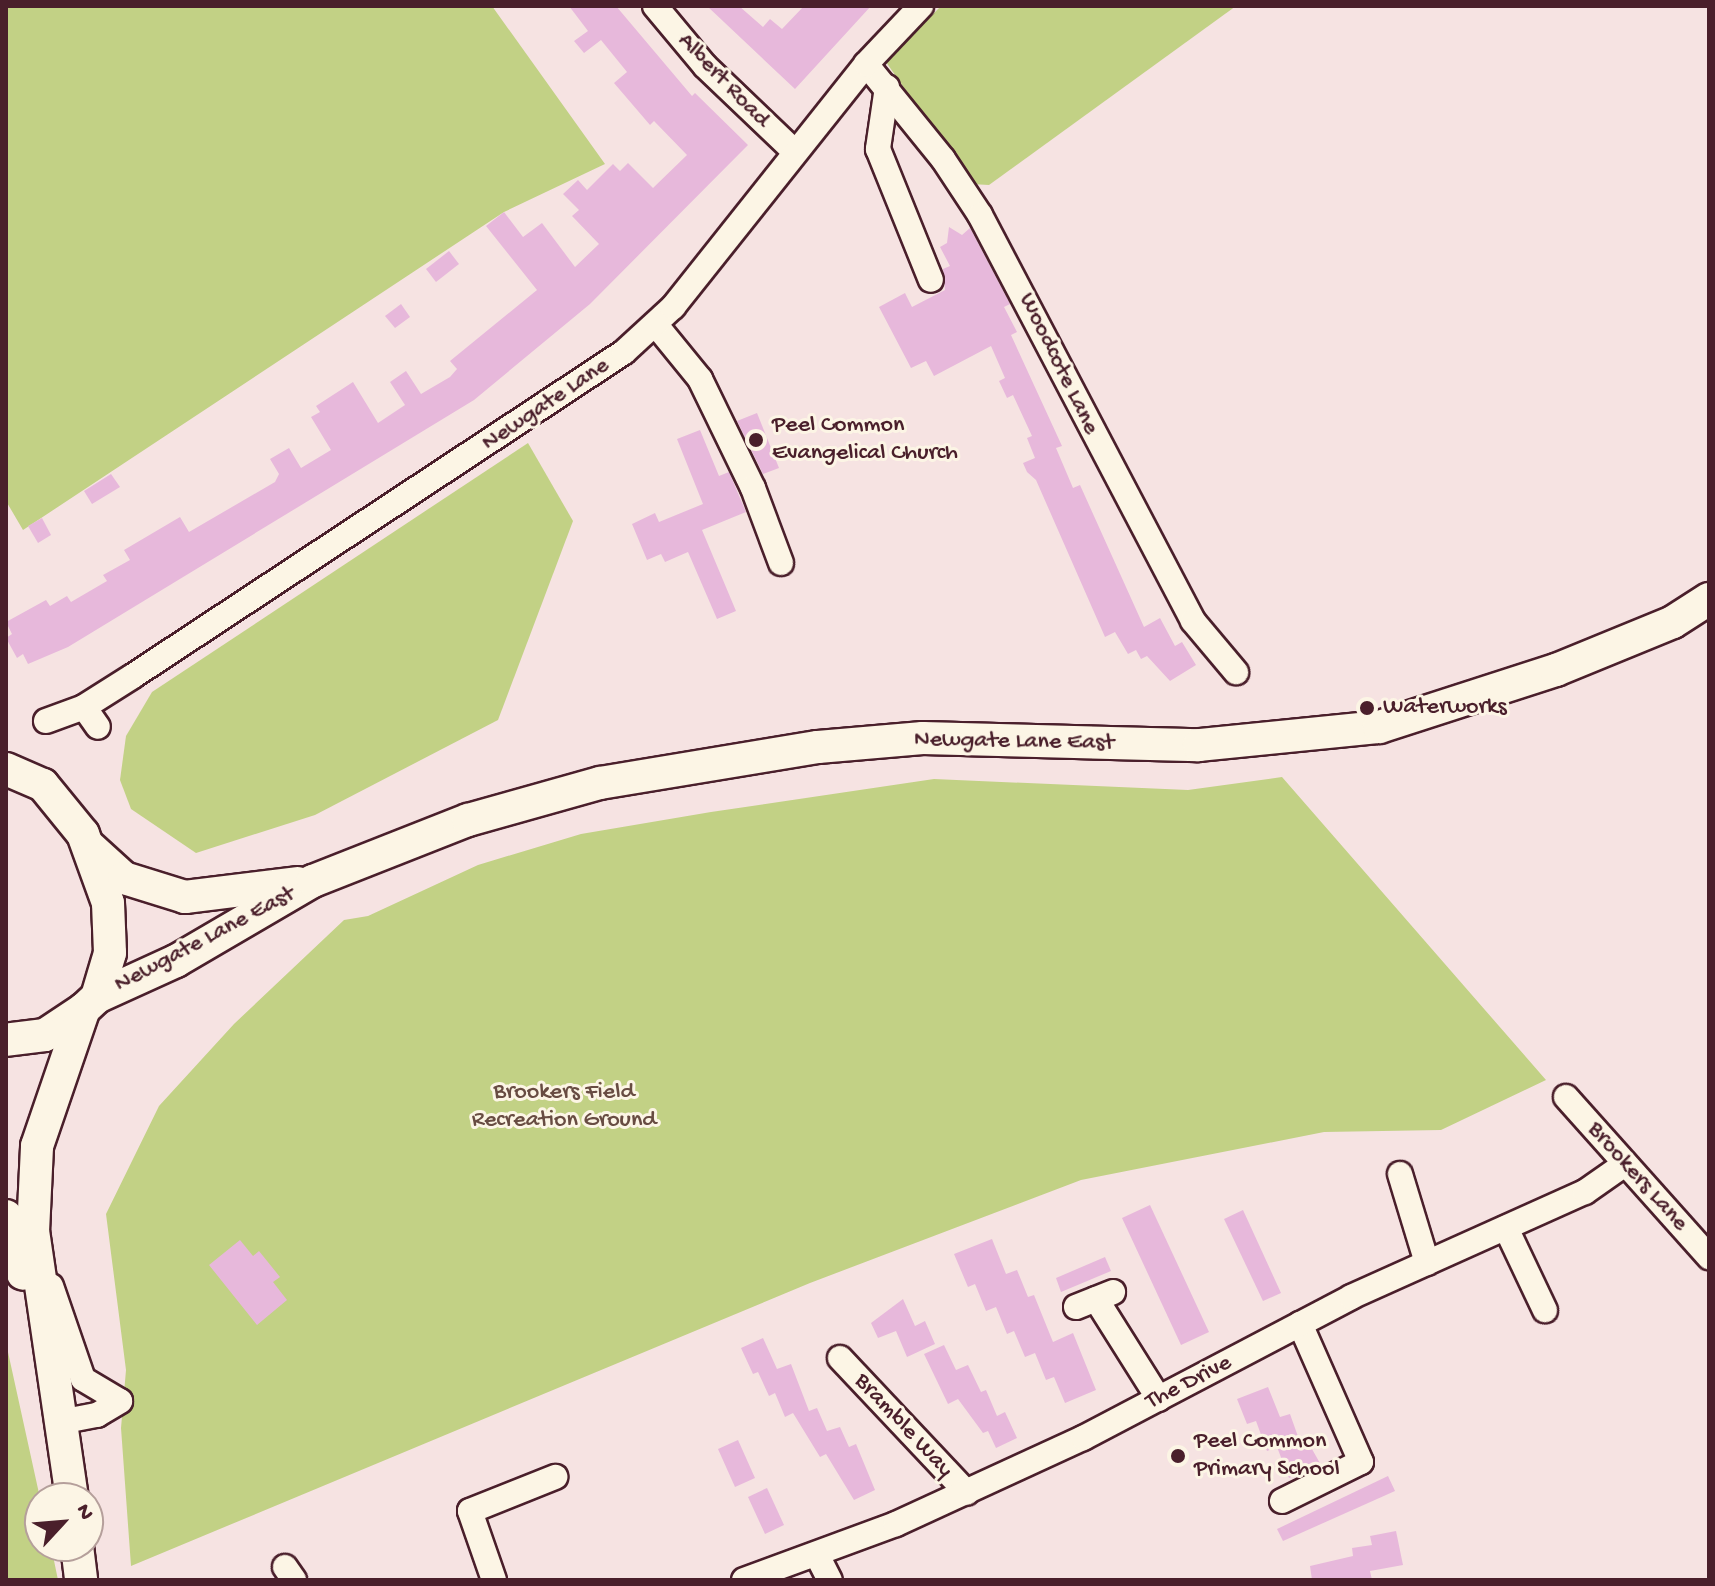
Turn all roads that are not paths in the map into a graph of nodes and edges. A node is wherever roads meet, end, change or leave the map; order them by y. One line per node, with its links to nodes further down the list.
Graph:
1 (655, 6): 5 (street, Albert Road)
2 (921, 6): 3 (street, Newgate Lane)
3 (866, 64): 4 (street, Woodcote Lane); 5 (street, Newgate Lane)
4 (887, 87): 6 (street); 10 (street, Woodcote Lane)
5 (795, 152): 7 (street, Newgate Lane)
6 (931, 280)
7 (656, 325): 8 (street); 11 (street, Newgate Lane)
8 (781, 563)
9 (1709, 599): 14 (main road, Newgate Lane East)
10 (1236, 672)
11 (46, 721)
12 (6, 769): 13 (main road)
13 (91, 848): 14 (main road, Newgate Lane East); 15 (main road)
14 (313, 881): 15 (main road, Newgate Lane East)
15 (90, 1003): 16 (main road, Newgate Lane East); 20 (main road)
16 (6, 1040)
17 (1566, 1097): 18 (street, Brookers Lane)
18 (1625, 1164): 21 (street, The Drive); 22 (street, Brookers Lane)
19 (1400, 1174): 23 (street)
20 (19, 1224): 29 (main road); 29 (street)
21 (1506, 1228): 23 (street, The Drive); 25 (street)
22 (1706, 1247)
23 (1427, 1263): 26 (street, The Drive)
24 (1095, 1299): 28 (street)
25 (1545, 1310)
26 (1300, 1324): 28 (street, The Drive); 33 (street)
27 (840, 1358): 32 (street, Bramble Way)
28 (1159, 1399): 32 (street, The Drive)
29 (65, 1421): 31 (main road)
30 (555, 1477): 35 (street)
31 (71, 1482)
32 (967, 1493): 34 (street, The Drive)
33 (1282, 1501)
34 (817, 1555): 36 (street, The Drive); 37 (street)
35 (494, 1580)
36 (744, 1580)
37 (830, 1580)

